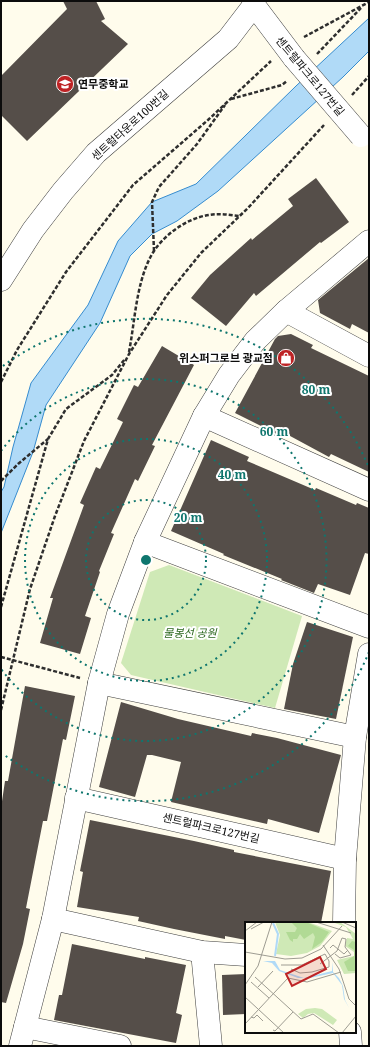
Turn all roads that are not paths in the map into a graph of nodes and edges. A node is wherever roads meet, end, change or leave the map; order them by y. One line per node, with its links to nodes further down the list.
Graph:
1 (253, 3): 2 (street, 센트럴파크로127번길, bridge); 4 (street, 센트럴타운로100번길)
2 (365, 140)
3 (369, 242): 5 (street)
4 (1, 280)
5 (286, 311): 6 (street); 7 (street)
6 (369, 356)
7 (204, 416): 8 (street); 9 (street)
8 (369, 490)
9 (145, 542): 10 (street); 12 (street)
10 (369, 627)
11 (369, 654): 13 (street)
12 (99, 683): 13 (street); 14 (street)
13 (355, 737): 15 (street)
14 (76, 798): 15 (street, 센트럴파크로127번길); 16 (street)
15 (346, 859): 17 (street)
16 (54, 919): 18 (street); 21 (street)
17 (344, 922)
18 (202, 952): 19 (street); 23 (street)
19 (245, 955)
20 (350, 1033): 24 (street)
21 (22, 1037): 22 (street)
22 (120, 1046)
23 (211, 1046)
24 (351, 1046)

